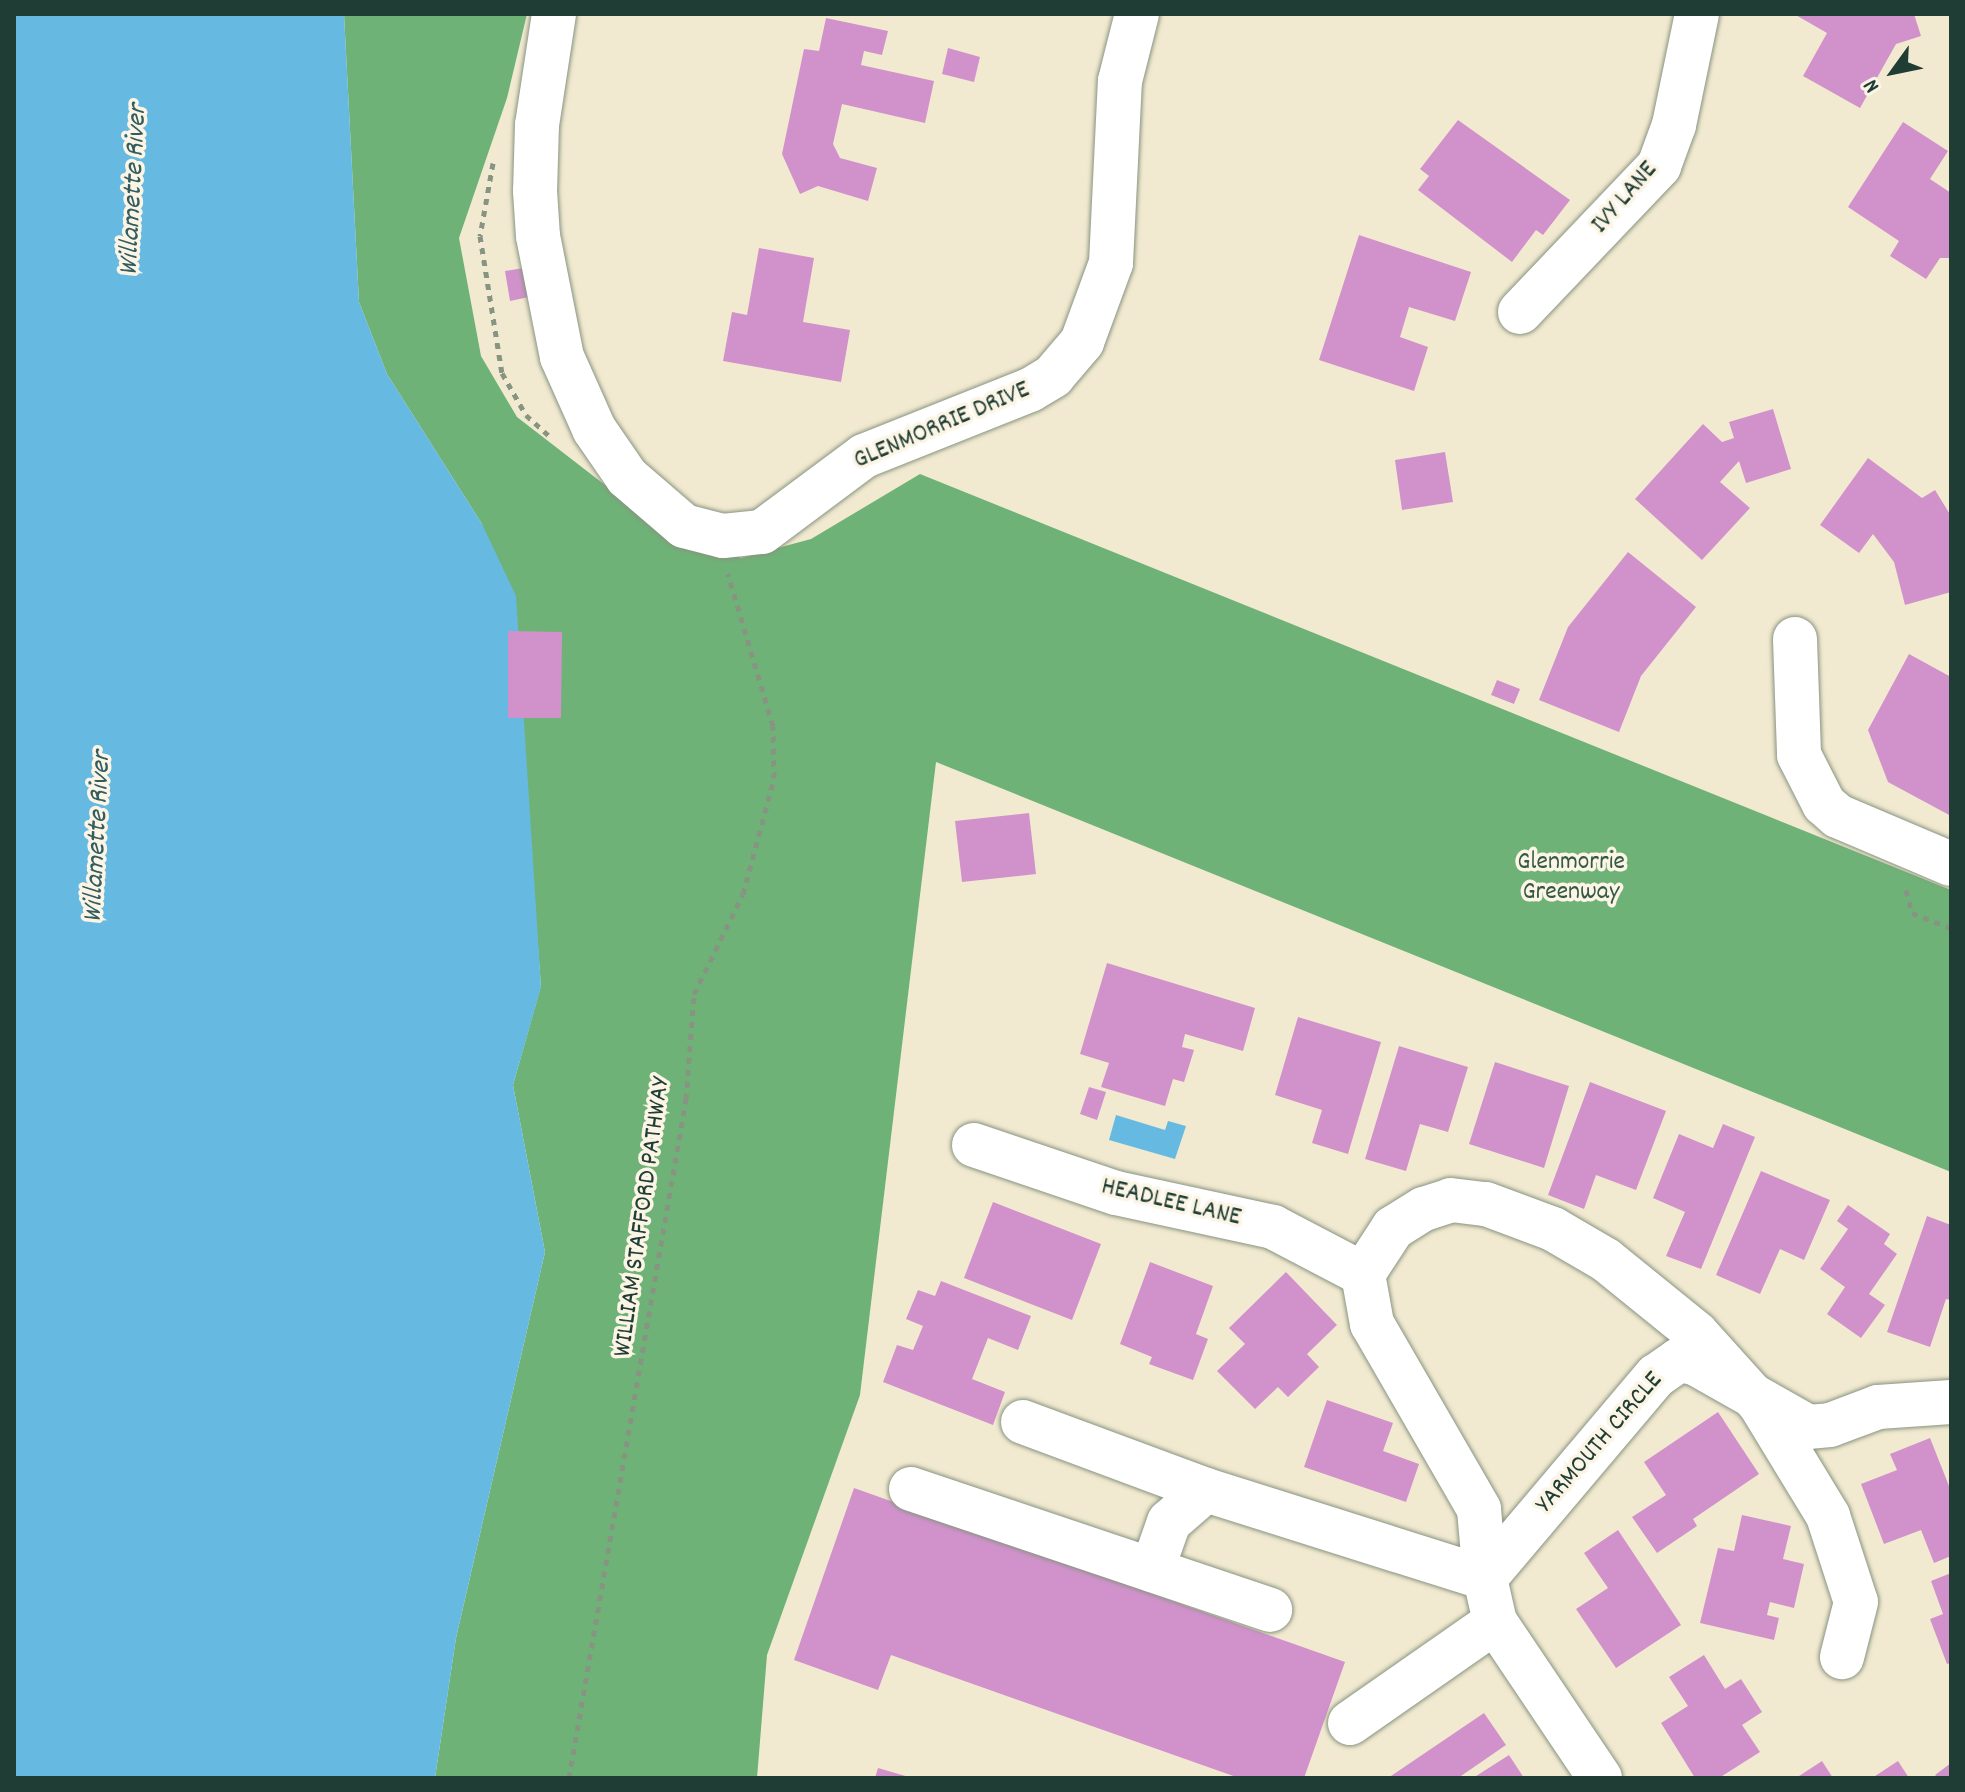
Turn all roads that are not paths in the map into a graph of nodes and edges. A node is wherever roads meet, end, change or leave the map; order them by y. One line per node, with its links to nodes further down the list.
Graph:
1 (554, 14): 2 (street, GLENMORRIE DRIVE)
2 (1137, 14)
3 (1697, 14): 4 (street, IVY LANE)
4 (1520, 312)
5 (1795, 639): 6 (street)
6 (1951, 864)
7 (974, 1145): 8 (street, HEADLEE LANE)
8 (1363, 1274): 10 (street); 15 (street)
9 (1951, 1402): 10 (street, YARMOUTH CIRCLE)
10 (1760, 1404): 15 (street, YARMOUTH CIRCLE); 18 (street)
11 (1023, 1422): 13 (street)
12 (911, 1489): 14 (street)
13 (1206, 1490): 14 (street); 15 (street)
14 (1152, 1570): 16 (street)
15 (1485, 1578): 17 (street)
16 (1270, 1610)
17 (1495, 1622): 19 (street); 20 (street)
18 (1842, 1657)
19 (1350, 1723)
20 (1600, 1778)

